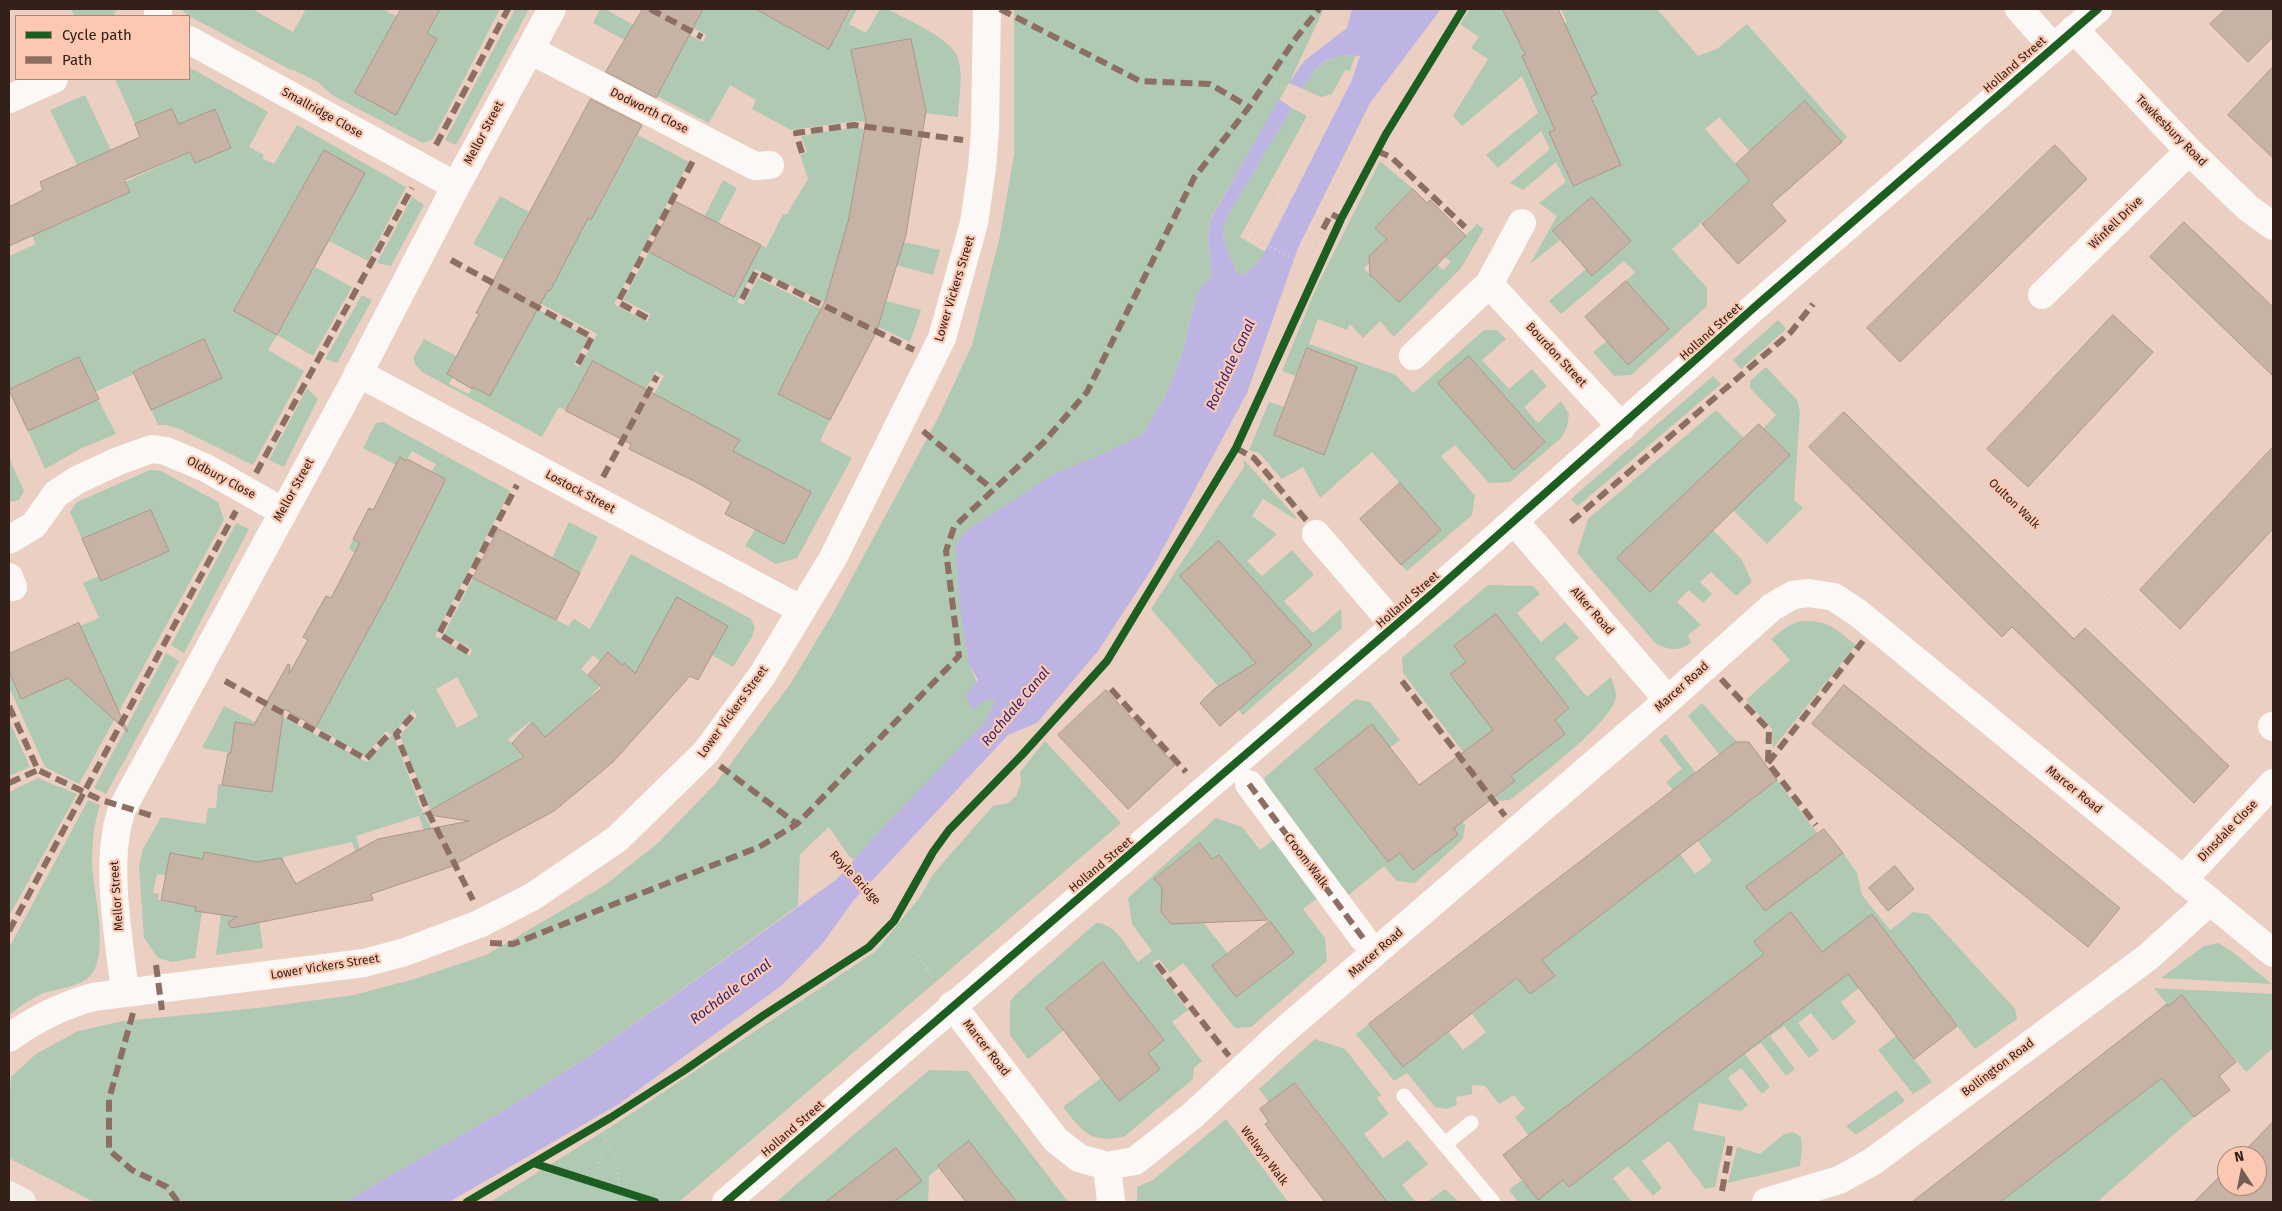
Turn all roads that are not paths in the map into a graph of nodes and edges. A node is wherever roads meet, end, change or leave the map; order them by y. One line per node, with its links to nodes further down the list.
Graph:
1 (552, 9): 8 (street, Mellor Street)
2 (987, 9): 25 (street, Lower Vickers Street)
3 (2019, 9): 7 (street)
4 (2098, 9): 5 (street, Holland Street)
5 (2074, 29): 7 (street, Holland Street); 11 (street, Tewkesbury Road)
6 (190, 41): 13 (street, Smallridge Close)
7 (2053, 47): 20 (street, Holland Street)
8 (530, 50): 12 (street, Dodworth Close); 13 (street, Mellor Street)
9 (52, 80): 10 (street)
10 (9, 99)
11 (2189, 151): 15 (street, Tewkesbury Road); 17 (street, Winfell Drive)
12 (770, 165)
13 (456, 186): 19 (street, Mellor Street)
14 (1522, 223): 16 (street)
15 (2273, 226)
16 (1490, 284): 18 (street); 20 (street, Bourdon Street)
17 (2042, 295)
18 (1413, 356)
19 (358, 373): 21 (street, Mellor Street); 25 (street, Lostock Street)
20 (1622, 427): 22 (street, Holland Street)
21 (282, 511): 24 (street, Oldbury Close); 34 (street, Mellor Street)
22 (1515, 522): 26 (street, Holland Street); 27 (street, Alker Road)
23 (1316, 534): 26 (street)
24 (9, 540)
25 (802, 610): 34 (street, Lower Vickers Street)
26 (1395, 626): 35 (street, Holland Street)
27 (1668, 700): 30 (street, Marcer Road); 40 (street, Marcer Road)
28 (2273, 783): 30 (street, Dinsdale Close)
29 (1249, 784): 32 (street, Croom Walk)
30 (2183, 880): 31 (street, Marcer Road)
31 (2210, 901): 33 (street, Marcer Road); 46 (street, Bollington Road)
32 (1364, 938)
33 (2273, 953)
34 (125, 992): 36 (street, Lower Vickers Street)
35 (952, 1005): 40 (street, Marcer Road); 43 (street, Holland Street)
36 (9, 1038)
37 (1404, 1096): 39 (lane)
38 (1470, 1123): 39 (lane)
39 (1445, 1144): 45 (lane)
40 (1107, 1166): 44 (street)
41 (9, 1195): 42 (street)
42 (22, 1202)
43 (726, 1202)
44 (1111, 1202)
45 (1493, 1202)
46 (1766, 1202)

